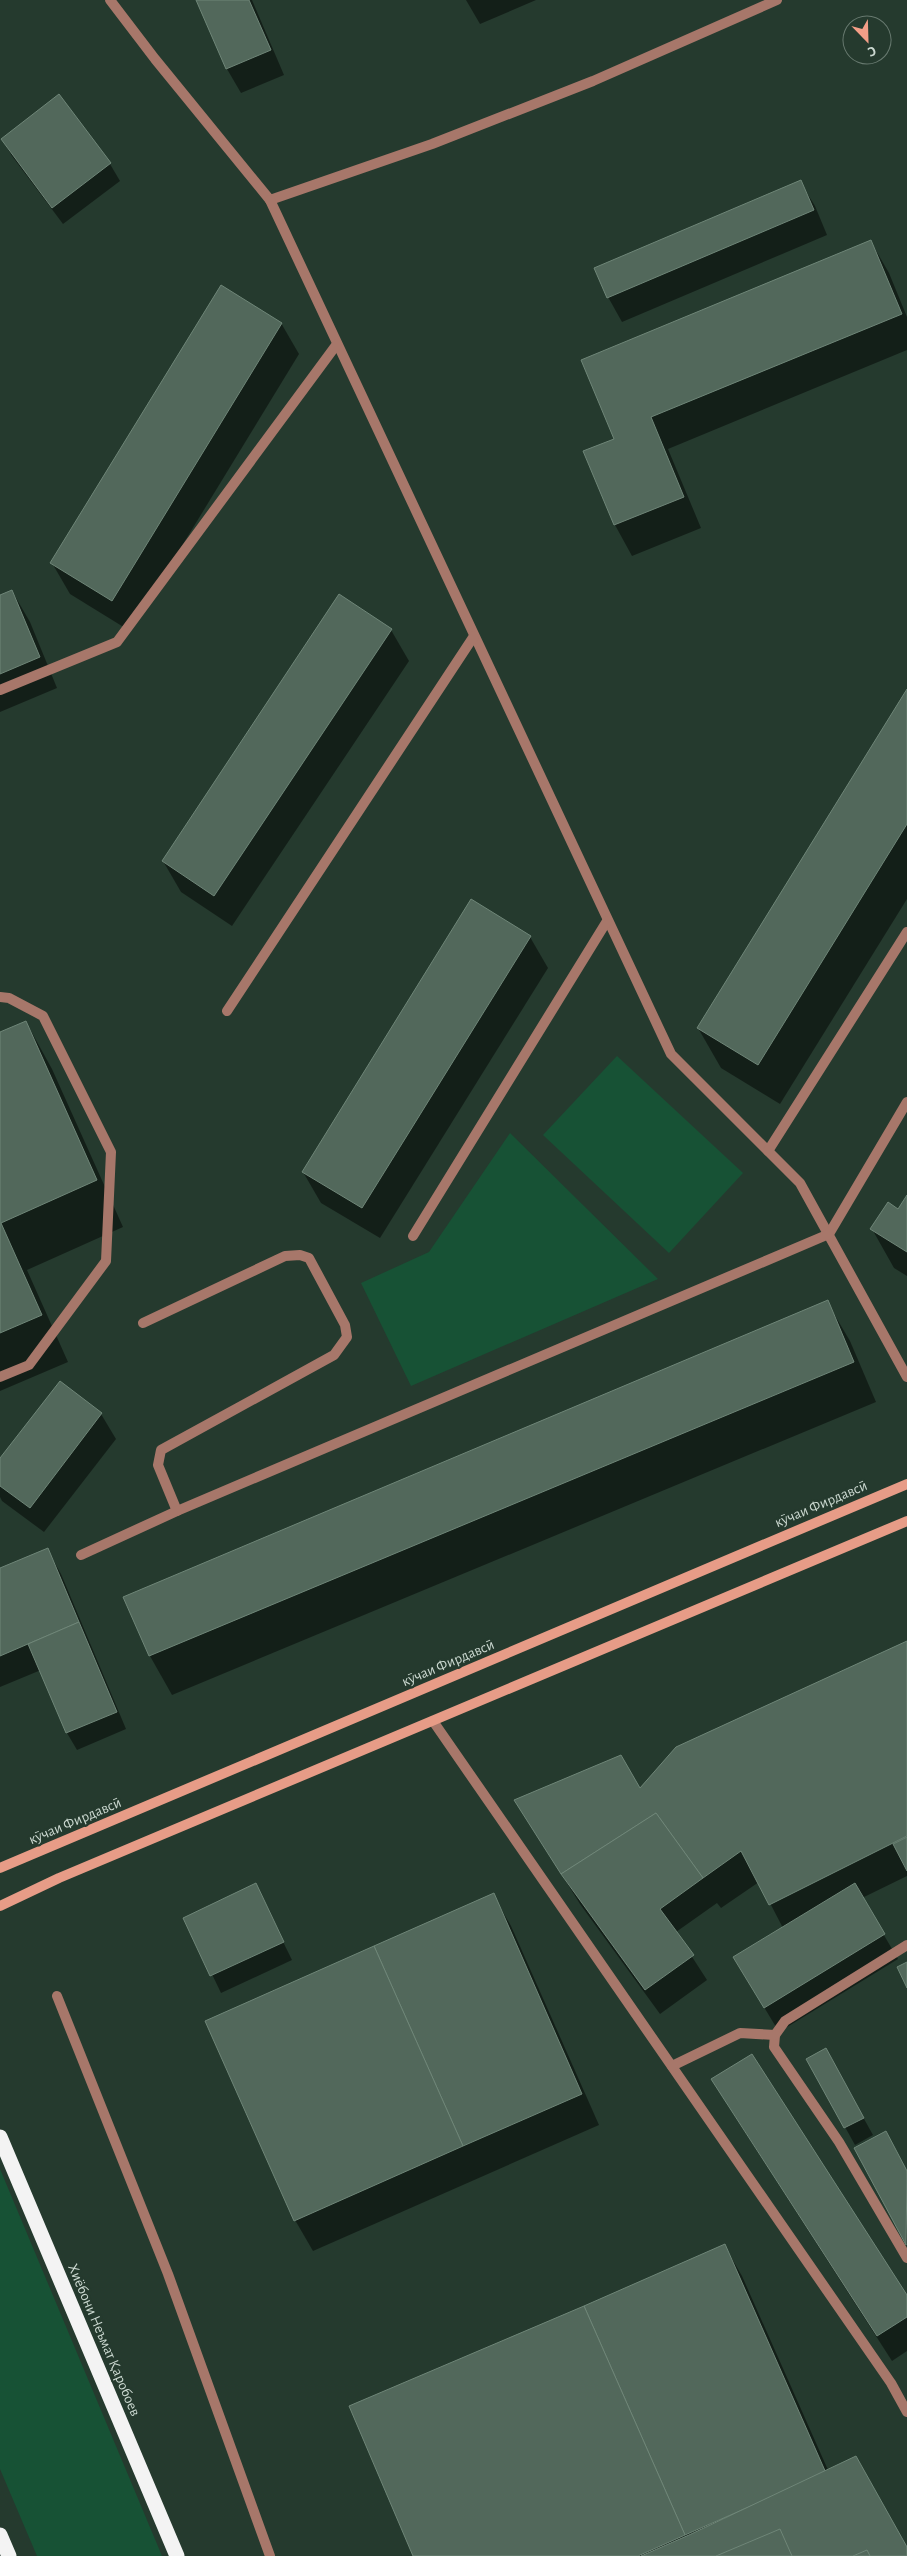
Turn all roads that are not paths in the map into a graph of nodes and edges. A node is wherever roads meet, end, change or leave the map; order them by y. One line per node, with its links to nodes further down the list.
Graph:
1 (110, 0): 3 (lane)
2 (777, 0): 3 (lane)
3 (270, 200): 4 (lane)
4 (337, 344): 5 (lane); 6 (lane)
5 (474, 636): 7 (lane); 10 (lane)
6 (0, 690)
7 (607, 921): 12 (lane); 14 (lane)
8 (907, 932): 12 (lane)
9 (0, 996): 17 (lane)
10 (227, 1011)
11 (907, 1102): 13 (lane)
12 (768, 1151): 13 (lane)
13 (829, 1234): 16 (lane); 19 (lane)
14 (412, 1236)
15 (143, 1324): 19 (lane)
16 (907, 1377)
17 (0, 1378)
18 (907, 1484): 23 (street, кӯчаи Фирдавсӣ)
19 (177, 1511): 21 (lane)
20 (907, 1522): 22 (street)
21 (81, 1555)
22 (434, 1721): 24 (street); 28 (lane)
23 (0, 1868)
24 (0, 1906)
25 (907, 1945): 27 (lane)
26 (57, 1996): 35 (lane)
27 (775, 2035): 28 (lane); 30 (lane)
28 (672, 2066): 31 (lane)
29 (0, 2137): 34 (highway, Хиёбони Неъмат Қаробоев)
30 (907, 2258)
31 (907, 2412)
32 (0, 2535): 33 (highway)
33 (9, 2556)
34 (177, 2556)
35 (270, 2556)

